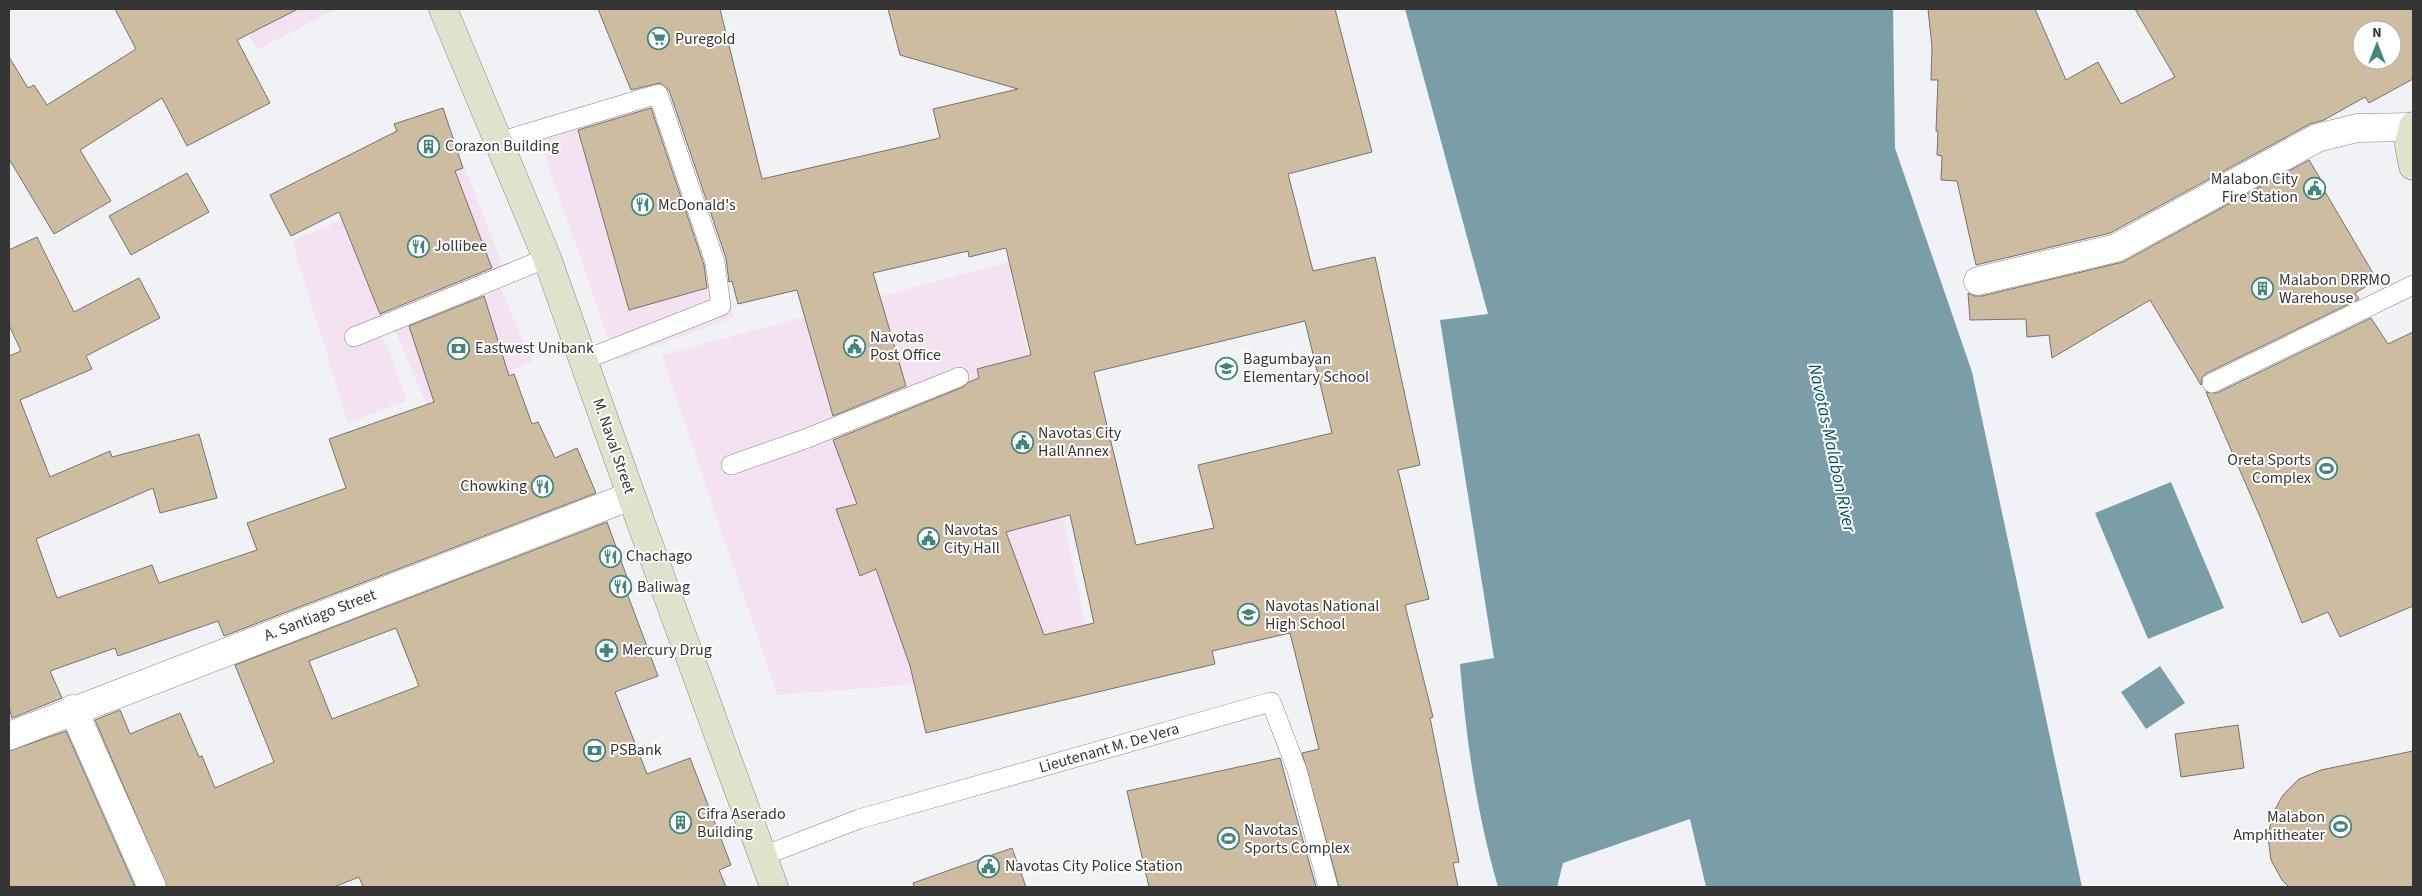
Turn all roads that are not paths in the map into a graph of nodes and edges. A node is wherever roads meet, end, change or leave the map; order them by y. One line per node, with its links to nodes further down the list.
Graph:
1 (443, 9): 3 (main road, M. Naval Street)
2 (2413, 126): 4 (main road); 6 (street)
3 (500, 142): 5 (main road, M. Naval Street); 9 (lane)
4 (2413, 166)
5 (547, 258): 8 (lane); 9 (main road, M. Naval Street)
6 (1978, 281)
7 (2413, 285): 11 (lane)
8 (354, 337)
9 (584, 360): 13 (main road, M. Naval Street)
10 (959, 377): 12 (lane)
11 (2212, 383)
12 (731, 465)
13 (631, 496): 14 (street, A. Santiago Street); 16 (main road, M. Naval Street)
14 (73, 710): 15 (street, A. Santiago Street); 17 (street)
15 (9, 736)
16 (763, 856): 18 (main road, M. Naval Street); 19 (lane, Lieutenant M. De Vera)
17 (152, 887)
18 (774, 887)
19 (1328, 887)

